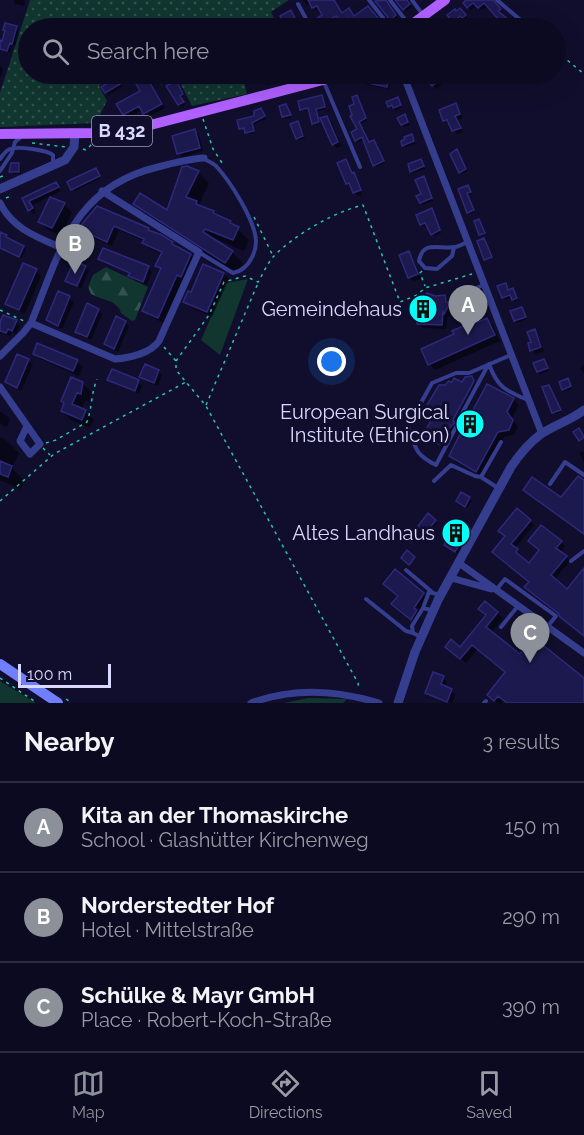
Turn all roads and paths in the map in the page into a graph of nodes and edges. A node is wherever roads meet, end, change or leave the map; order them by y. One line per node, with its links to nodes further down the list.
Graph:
1 (369, 0): 9 (lane)
2 (390, 0): 10 (lane)
3 (412, 0): 7 (lane)
4 (445, 0): 7 (main road)
5 (497, 0): 12 (lane)
6 (298, 4): 8 (lane)
7 (424, 16): 11 (main road)
8 (305, 18)
9 (383, 18)
10 (403, 18)
11 (421, 18)
12 (518, 18)
13 (566, 60): 14 (path)
14 (584, 74)
15 (303, 84): 18 (main road, B 432)
16 (334, 84): 28 (lane)
17 (407, 84): 35 (street)
18 (75, 133): 20 (main road, B 432); 27 (street)
19 (0, 134): 20 (main road, B 432)
20 (26, 138): 22 (path); 23 (lane)
21 (91, 139): 24 (path)
22 (67, 147)
23 (12, 148): 26 (lane); 27 (lane); 29 (lane)
24 (81, 148)
25 (204, 158): 33 (street); 38 (lane)
26 (0, 159)
27 (52, 166): 32 (street)
28 (360, 167)
29 (0, 171)
30 (0, 177): 31 (path)
31 (4, 179)
32 (5, 191): 34 (path)
33 (102, 191): 36 (street); 38 (street)
34 (3, 201): 36 (street)
35 (468, 242): 37 (lane); 40 (street)
36 (62, 248): 46 (street)
37 (454, 248): 39 (lane); 39 (lane)
38 (199, 252): 47 (street)
39 (424, 268): 43 (path)
40 (480, 272): 42 (street); 43 (path)
41 (258, 282): 43 (path); 50 (path); 56 (path)
42 (485, 285): 44 (lane); 48 (street)
43 (425, 288)
44 (453, 297)
45 (0, 310): 46 (path)
46 (31, 323): 47 (street); 49 (street)
47 (159, 341): 50 (path)
48 (512, 355): 51 (lane); 55 (street)
49 (0, 356)
50 (176, 361): 53 (path)
51 (489, 364): 55 (lane); 58 (lane); 60 (lane)
52 (97, 379): 63 (path)
53 (186, 382): 56 (path); 64 (path)
54 (0, 387): 59 (street)
55 (529, 400): 61 (street)
56 (206, 406): 88 (path)
57 (584, 410): 61 (street)
58 (458, 421)
59 (27, 426): 63 (street); 63 (street)
60 (456, 427)
61 (542, 434): 69 (street)
62 (501, 442): 66 (lane)
63 (40, 444): 64 (path)
64 (51, 457): 70 (path)
65 (584, 475): 68 (lane)
66 (481, 477): 67 (lane); 69 (lane)
67 (434, 481)
68 (550, 484)
69 (499, 488): 73 (street)
70 (0, 501)
71 (584, 551): 72 (lane)
72 (571, 561)
73 (459, 563): 75 (street); 76 (street)
74 (406, 570): 77 (lane)
75 (451, 578): 76 (street); 77 (street)
76 (496, 590): 79 (street); 82 (lane)
77 (436, 593): 84 (street)
78 (366, 599): 84 (lane)
79 (518, 606): 80 (street); 81 (lane)
80 (540, 621): 82 (street); 83 (lane)
81 (501, 627)
82 (548, 627): 85 (street)
83 (531, 633)
84 (417, 635): 93 (street)
85 (584, 654)
86 (0, 663): 90 (main road)
87 (0, 678): 89 (path)
88 (358, 697): 91 (street); 92 (street)
89 (37, 703)
90 (58, 703)
91 (251, 703)
92 (379, 703)
93 (398, 703)

